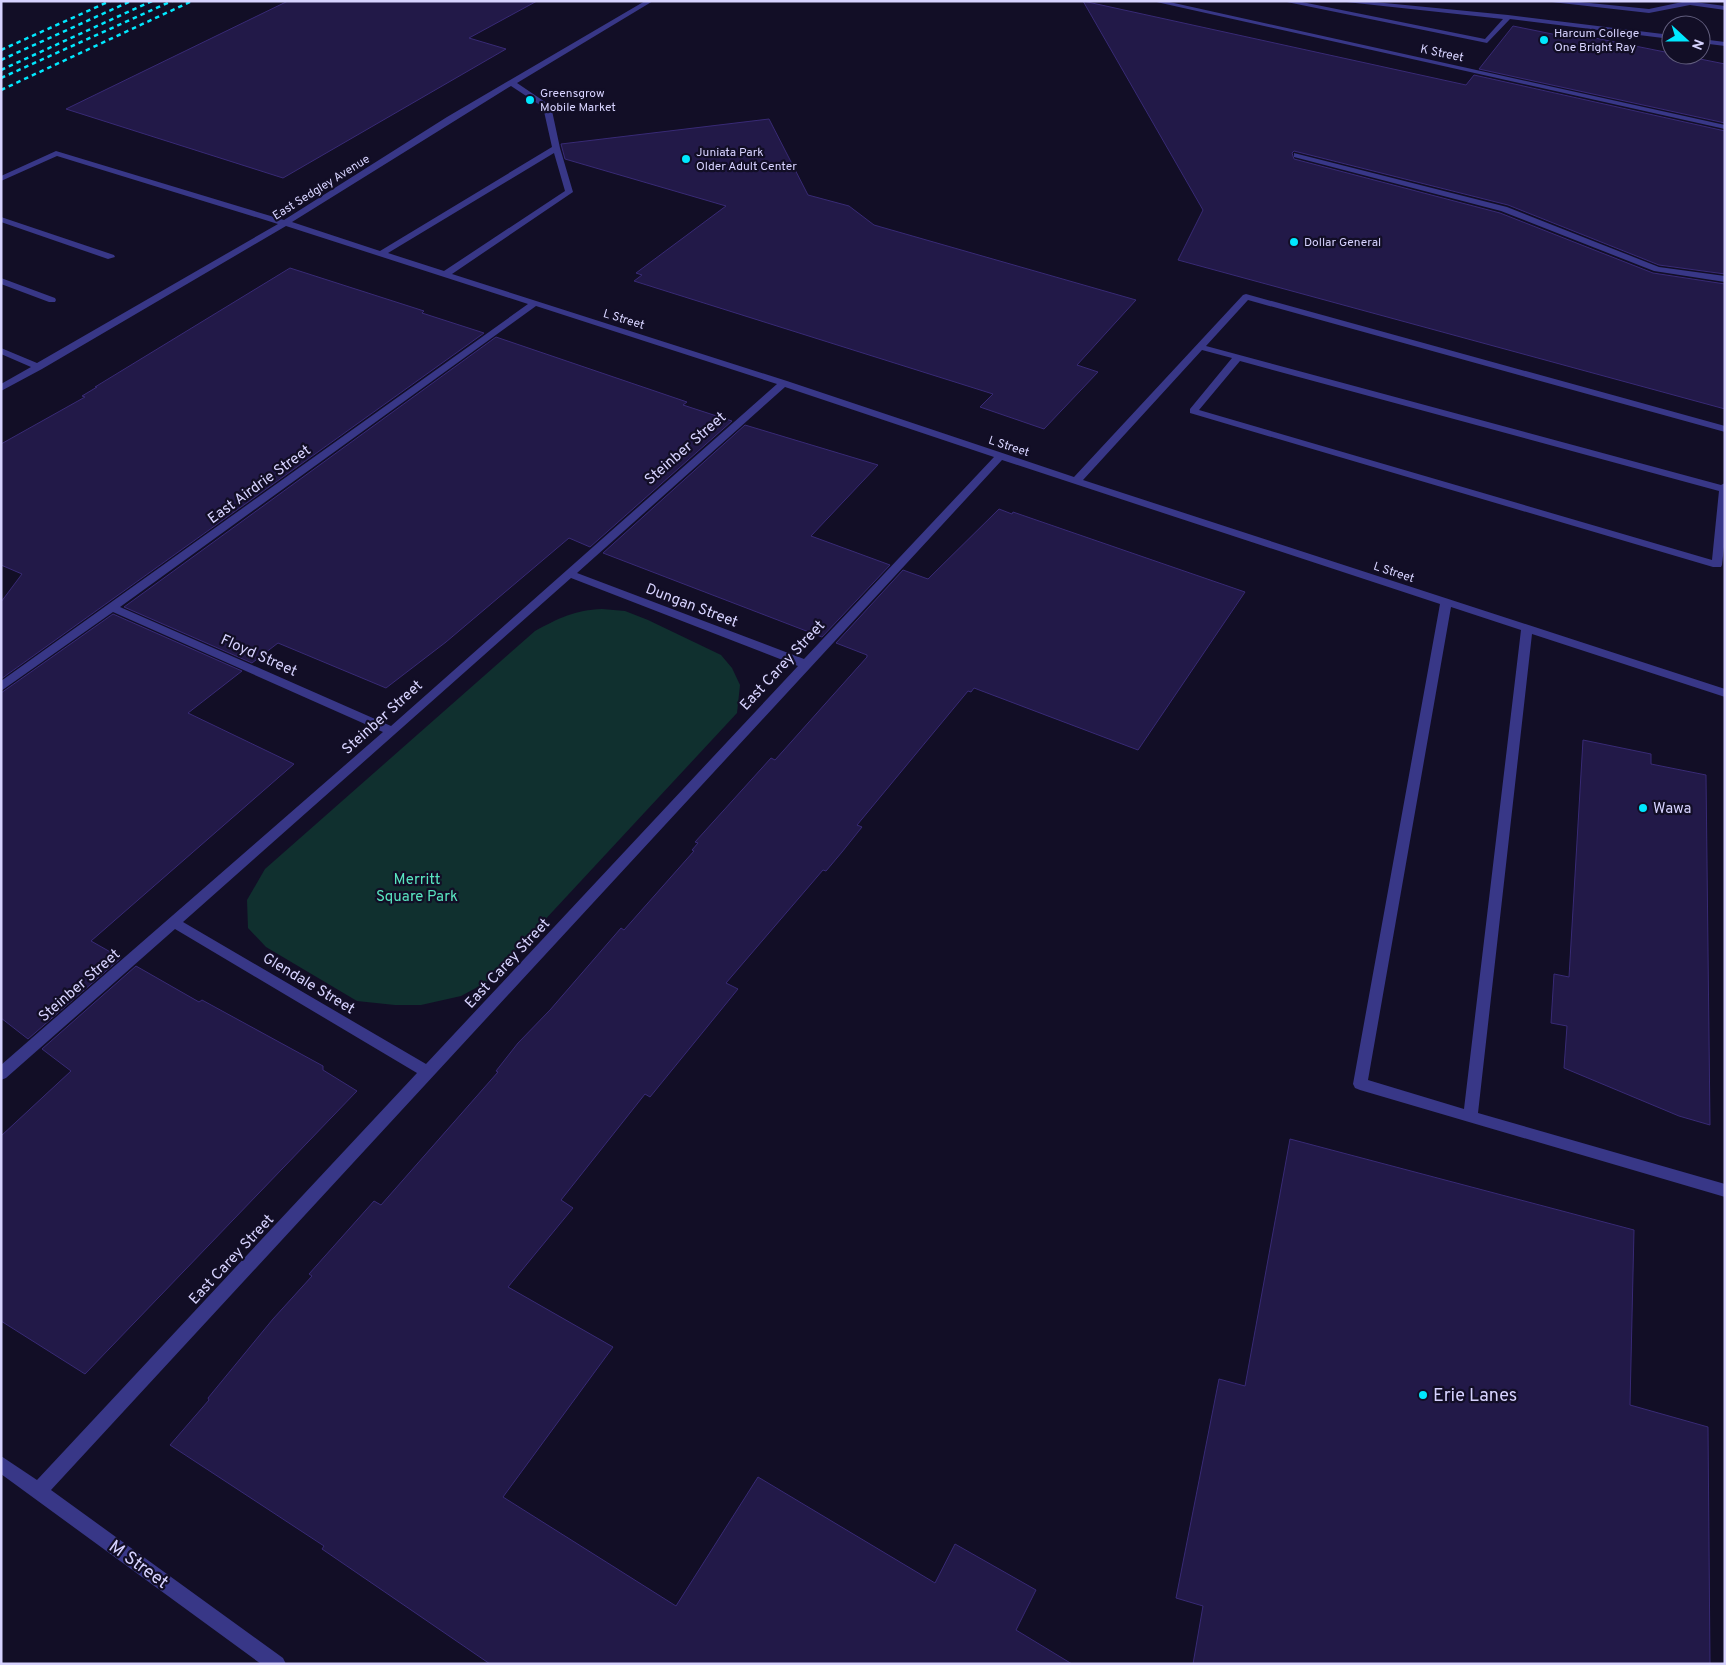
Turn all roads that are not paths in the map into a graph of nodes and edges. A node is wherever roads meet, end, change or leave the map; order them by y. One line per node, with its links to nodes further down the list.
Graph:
1 (650, 1): 12 (street, East Sedgley Avenue)
2 (1155, 1): 13 (street, K Street)
3 (1285, 1): 8 (street)
4 (1340, 1): 8 (street)
5 (1546, 1): 6 (street)
6 (1690, 2): 7 (street)
7 (1725, 8)
8 (1508, 18): 9 (street)
9 (1661, 36)
10 (1711, 42): 11 (street)
11 (1725, 44)
12 (512, 83): 14 (street); 18 (street, East Sedgley Avenue)
13 (1725, 127)
14 (556, 148): 19 (street); 21 (street)
15 (1297, 155): 22 (street)
16 (1, 179): 18 (street, L Street)
17 (1, 219): 20 (street)
18 (286, 223): 19 (street, L Street); 29 (street, East Sedgley Avenue)
19 (381, 254): 21 (street, L Street)
20 (111, 257)
21 (444, 275): 25 (street, L Street)
22 (1725, 279)
23 (1, 281): 24 (street)
24 (52, 300)
25 (534, 304): 30 (street, L Street); 38 (street, East Airdrie Street)
26 (1200, 347): 28 (street); 32 (street); 34 (street)
27 (1, 351): 29 (street)
28 (1238, 357): 35 (street); 35 (street)
29 (38, 367): 31 (street, East Sedgley Avenue)
30 (784, 383): 33 (street, L Street); 36 (street, Steinber Street)
31 (1, 388)
32 (1725, 429)
33 (1000, 456): 34 (street, L Street); 40 (street, East Carey Street)
34 (1076, 481): 37 (street, L Street)
35 (1724, 487)
36 (568, 573): 40 (street, Dungan Street); 43 (street, Steinber Street)
37 (1446, 602): 39 (street, L Street); 47 (street)
38 (114, 608): 41 (street, East Airdrie Street); 43 (street, Floyd Street)
39 (1527, 628): 42 (street, L Street); 47 (street)
40 (805, 664): 45 (street, East Carey Street)
41 (1, 687)
42 (1725, 693)
43 (392, 731): 44 (street, Steinber Street)
44 (175, 923): 45 (street, Glendale Street); 46 (street, Steinber Street)
45 (428, 1072): 50 (street, East Carey Street)
46 (1, 1074)
47 (1470, 1117): 48 (street)
48 (1725, 1191)
49 (1, 1464): 50 (street, M Street)
50 (38, 1492): 51 (street, M Street)
51 (277, 1664)

